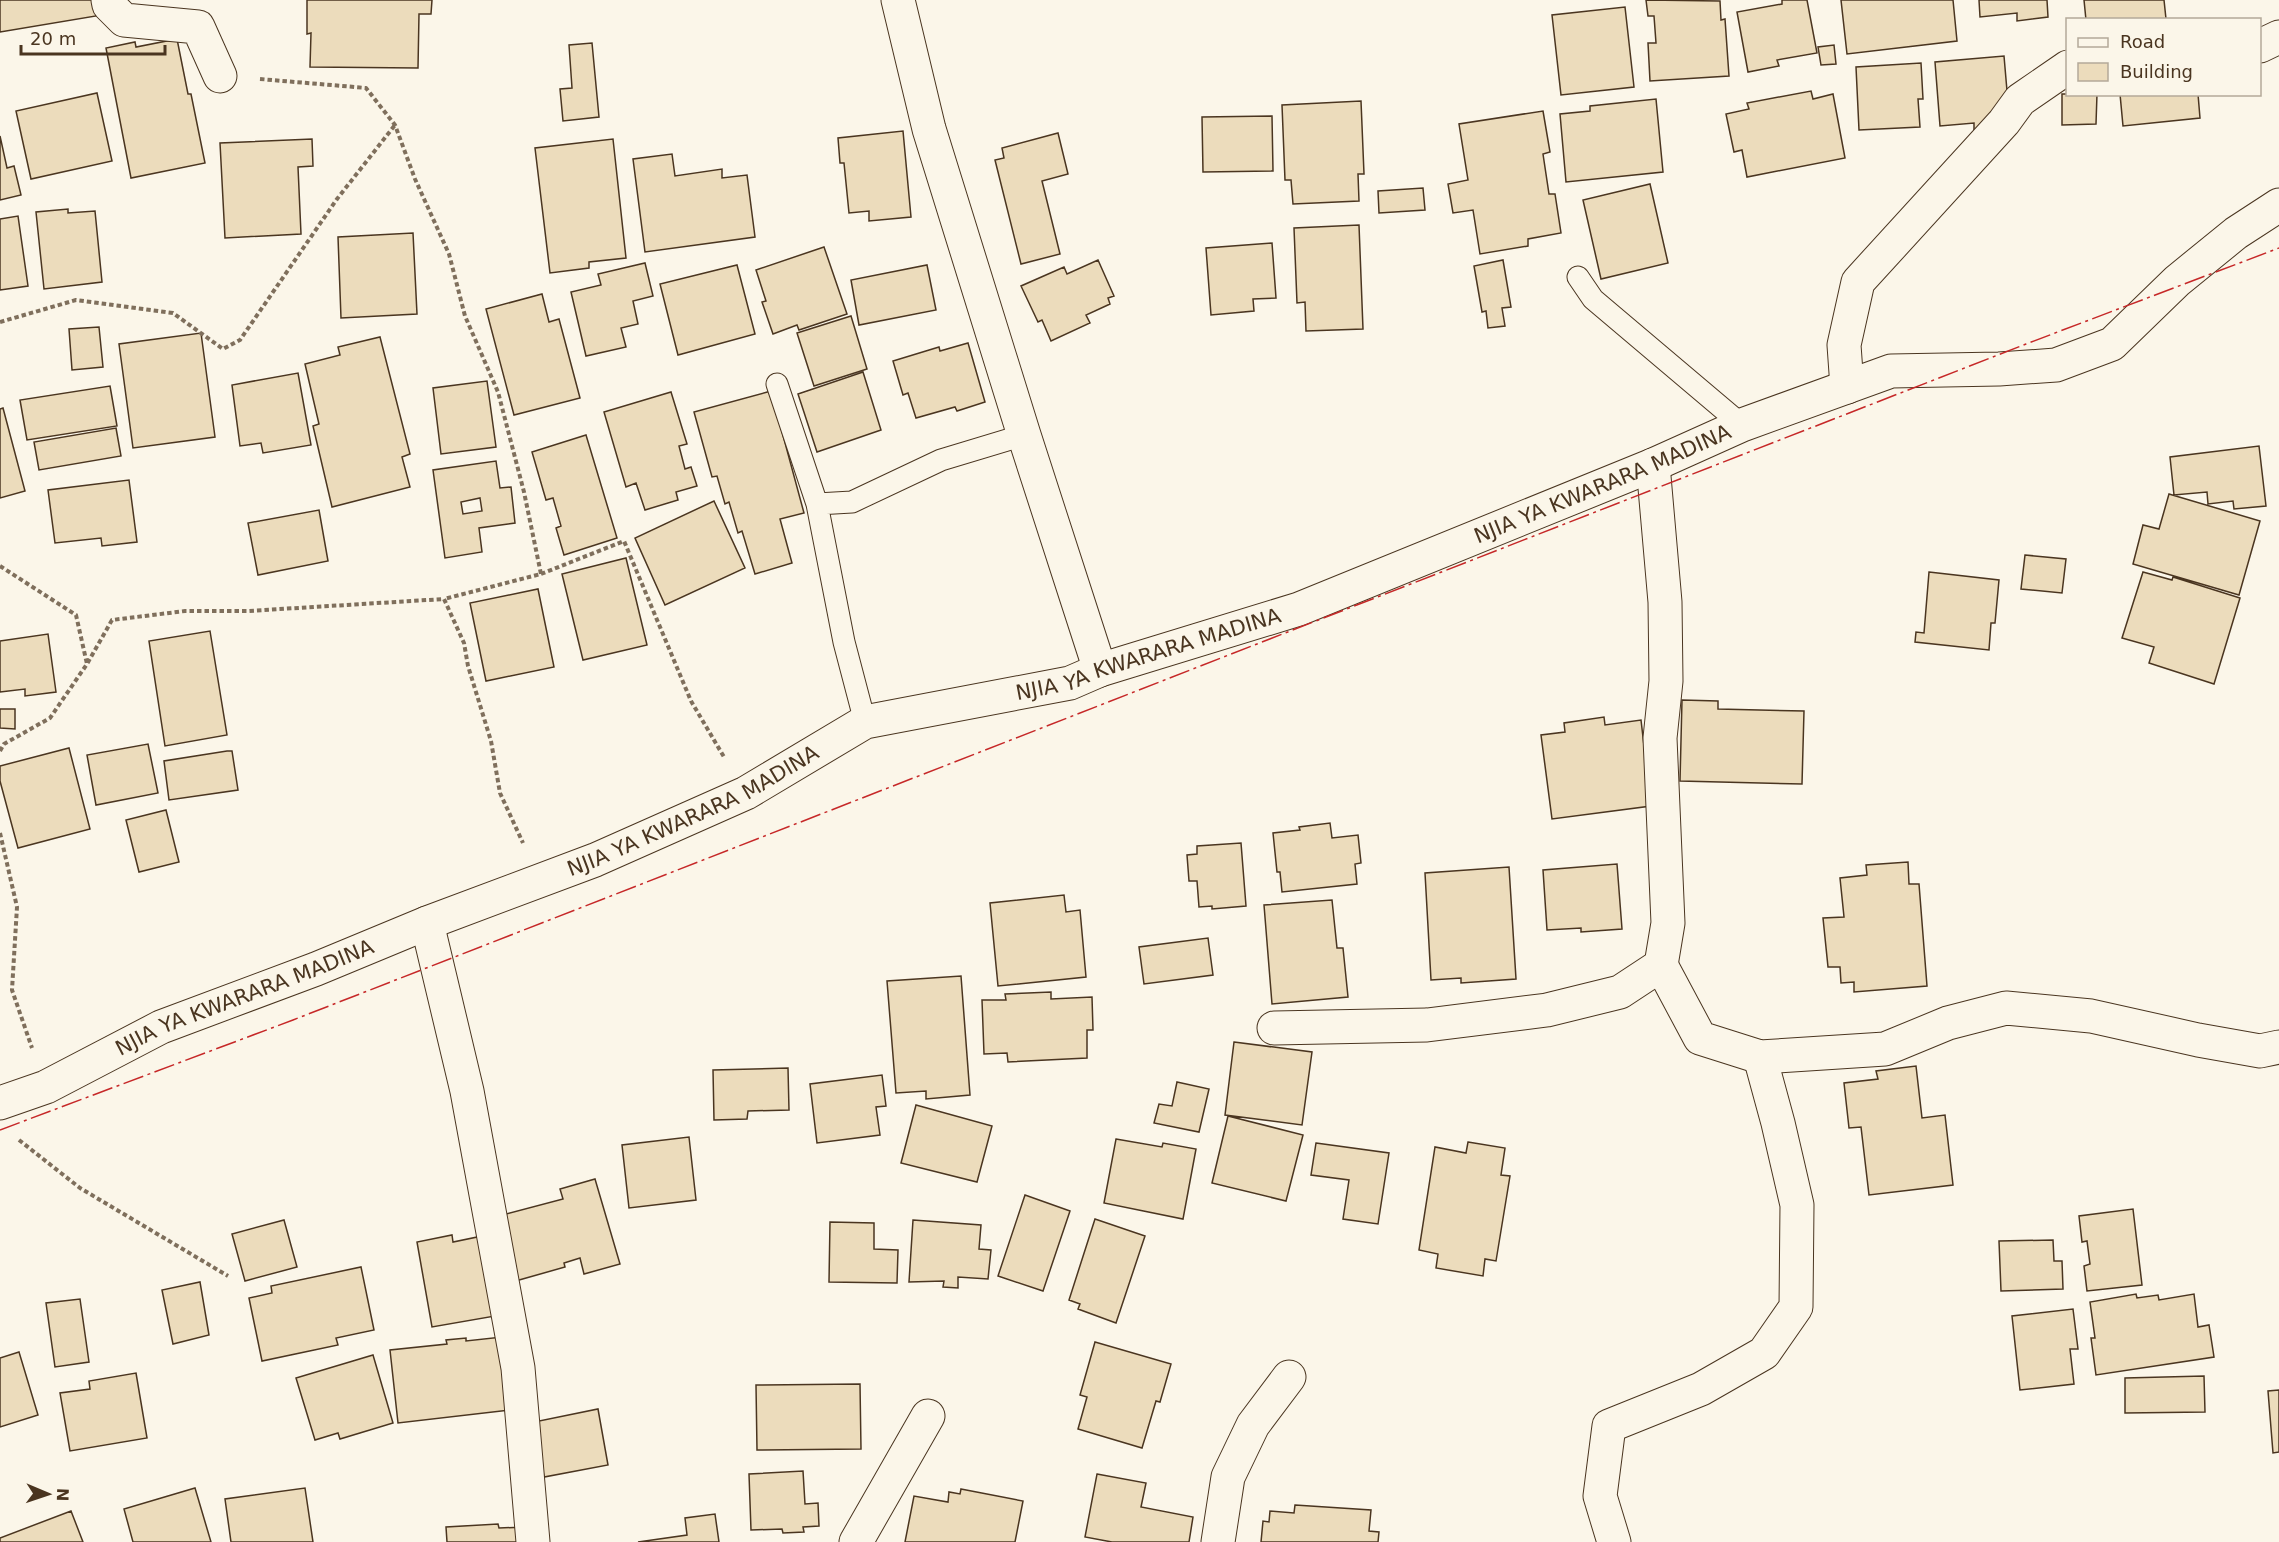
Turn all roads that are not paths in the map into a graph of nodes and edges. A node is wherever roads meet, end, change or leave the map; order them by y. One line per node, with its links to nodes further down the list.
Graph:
1 (108, 0): 6 (street)
2 (898, 0): 12 (street)
3 (2279, 38): 4 (street)
4 (2261, 45)
5 (2066, 68): 10 (street)
6 (220, 76)
7 (2279, 205): 10 (street, NJIA YA KWARARA MADINA)
8 (1578, 277): 11 (lane)
9 (777, 384): 14 (lane)
10 (1847, 387): 11 (street, NJIA YA KWARARA MADINA)
11 (1742, 425): 13 (street, NJIA YA KWARARA MADINA)
12 (1024, 435): 14 (lane); 15 (street)
13 (1653, 465): 15 (street, NJIA YA KWARARA MADINA); 18 (street)
14 (817, 504): 16 (lane)
15 (1100, 670): 16 (street, NJIA YA KWARARA MADINA)
16 (865, 722): 17 (street, NJIA YA KWARARA MADINA)
17 (427, 923): 22 (street, NJIA YA KWARARA MADINA); 25 (street)
18 (1661, 965): 19 (street); 21 (street)
19 (1274, 1028)
20 (2279, 1047): 21 (street)
21 (1760, 1057): 28 (street)
22 (0, 1104)
23 (1288, 1377): 27 (street)
24 (928, 1416): 26 (street)
25 (532, 1542)
26 (856, 1542)
27 (1218, 1542)
28 (1614, 1542)

